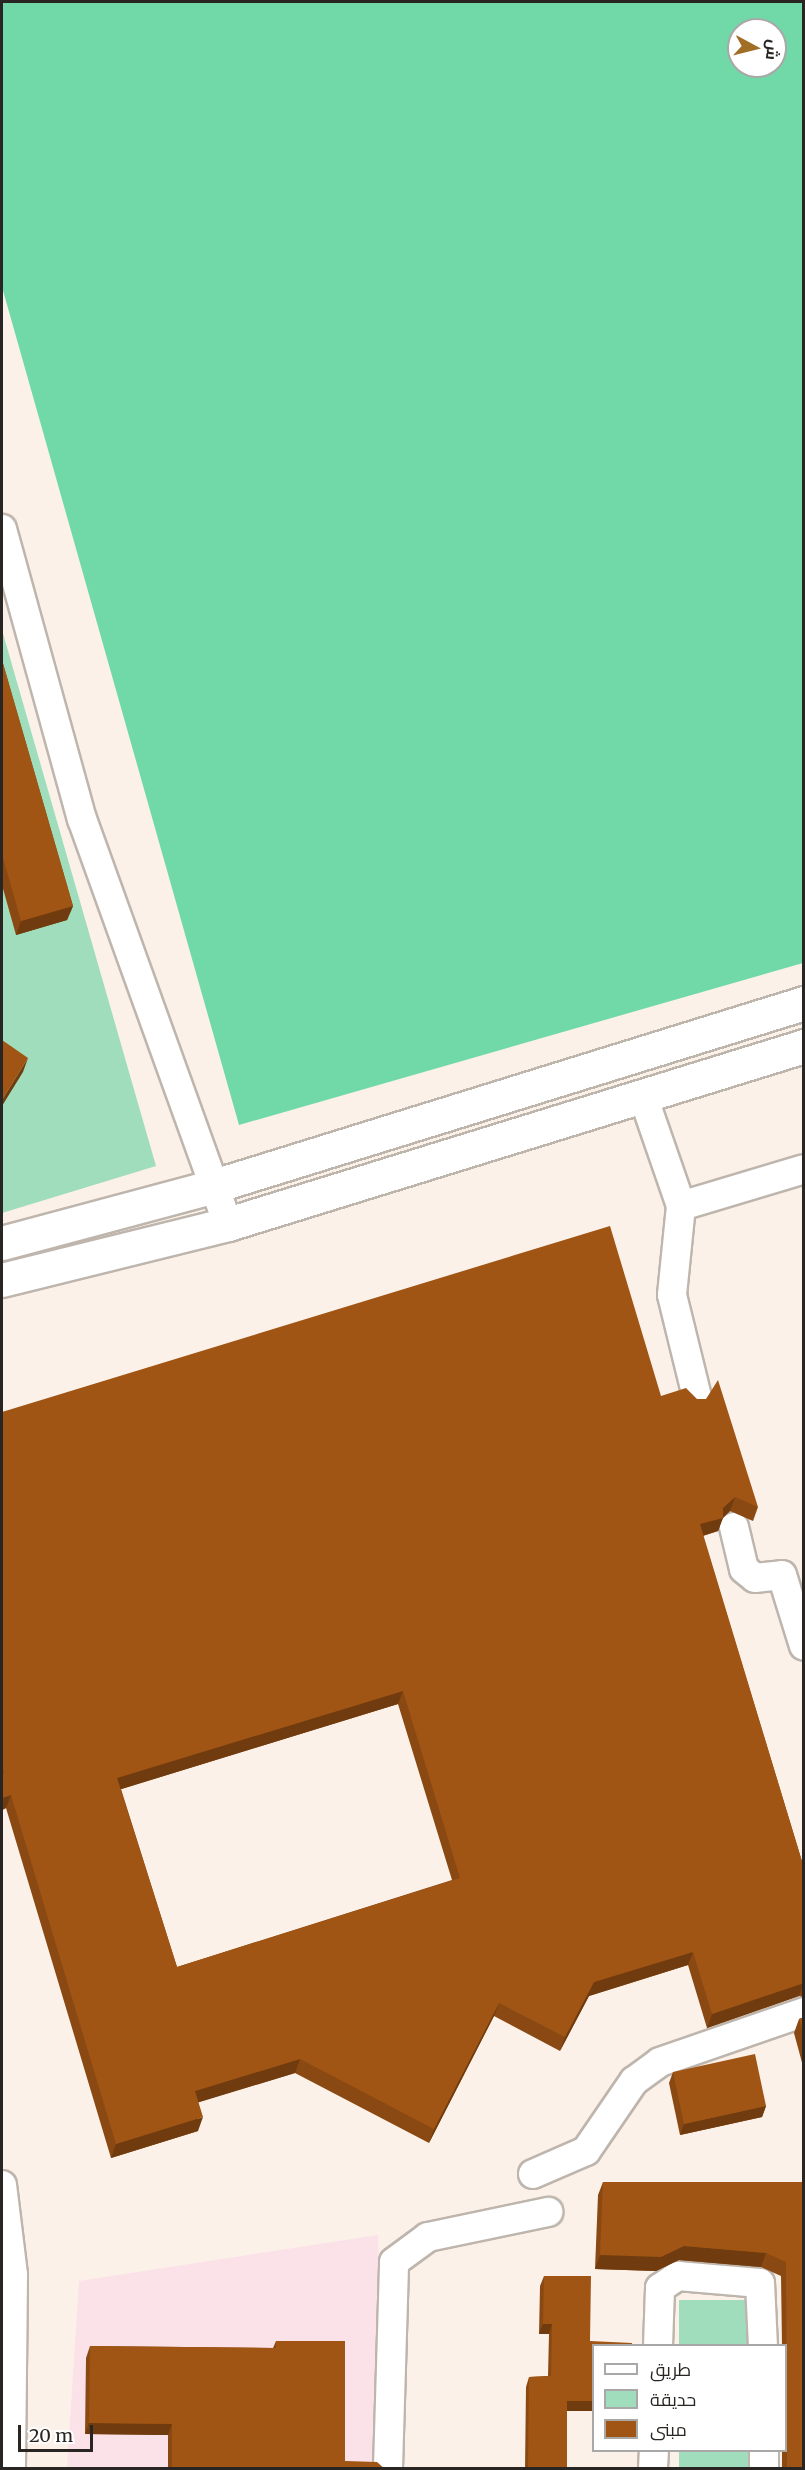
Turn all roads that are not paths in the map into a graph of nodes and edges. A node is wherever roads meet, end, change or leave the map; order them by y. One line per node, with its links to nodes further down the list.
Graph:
1 (2, 529): 6 (street)
2 (804, 1003): 6 (highway)
3 (804, 1046): 4 (highway)
4 (643, 1096): 7 (street); 8 (highway)
5 (804, 1169): 7 (street)
6 (214, 1186): 8 (street); 9 (highway)
7 (681, 1206): 11 (street)
8 (228, 1224): 10 (highway)
9 (2, 1243)
10 (2, 1281)
11 (698, 1397)
12 (734, 1527): 13 (street)
13 (793, 1572): 14 (street)
14 (804, 1646)
15 (804, 2012): 16 (street)
16 (533, 2174)
17 (2, 2186): 19 (street)
18 (548, 2212): 25 (street)
19 (6, 2327): 24 (street)
20 (658, 2344): 21 (street)
21 (763, 2344)
22 (654, 2452): 26 (street)
23 (764, 2452): 27 (street)
24 (11, 2469)
25 (387, 2469)
26 (653, 2469)
27 (764, 2469)

